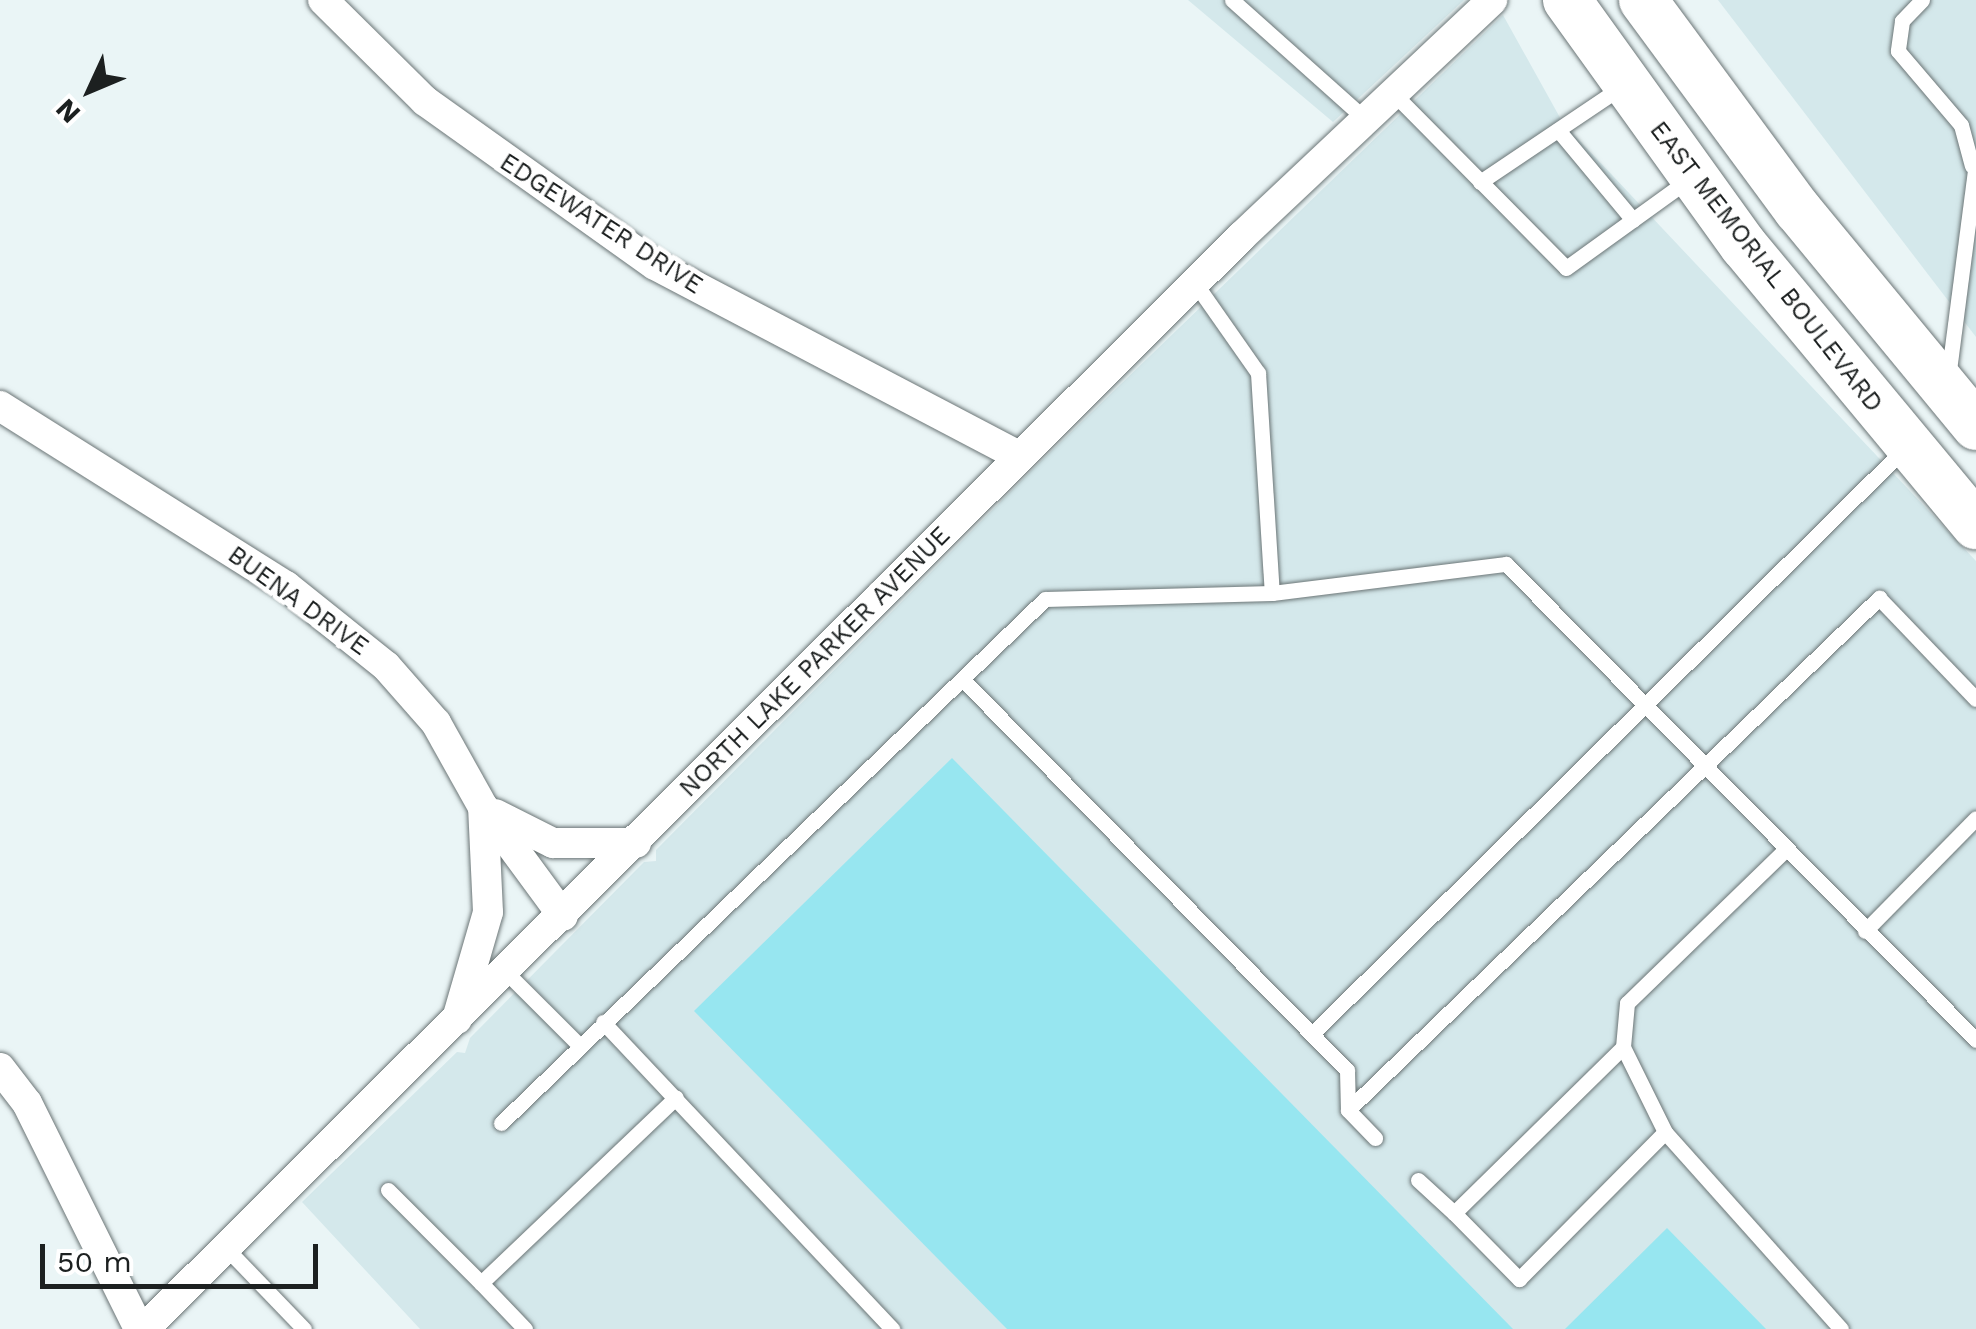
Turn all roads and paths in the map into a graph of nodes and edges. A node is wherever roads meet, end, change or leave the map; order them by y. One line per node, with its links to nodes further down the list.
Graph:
1 (323, 0): 21 (street, EDGEWATER DRIVE)
2 (1232, 0): 11 (lane)
3 (1492, 0): 10 (street, NORTH LAKE PARKER AVENUE)
4 (1567, 0): 9 (main road, EAST MEMORIAL BOULEVARD)
5 (1643, 0): 8 (main road)
6 (1676, 0): 8 (main road)
7 (1922, 0): 13 (lane)
8 (1698, 77): 19 (main road)
9 (1626, 84): 12 (lane); 14 (main road, EAST MEMORIAL BOULEVARD)
10 (1392, 92): 11 (street, NORTH LAKE PARKER AVENUE); 15 (lane)
11 (1364, 118): 17 (street, NORTH LAKE PARKER AVENUE)
12 (1558, 130): 15 (lane); 16 (lane)
13 (1974, 164): 19 (lane)
14 (1693, 176): 16 (lane); 20 (main road, EAST MEMORIAL BOULEVARD)
15 (1480, 182): 16 (lane)
16 (1632, 220)
17 (1195, 282): 21 (street, NORTH LAKE PARKER AVENUE); 23 (lane)
18 (0, 406): 28 (street, BUENA DRIVE)
19 (1961, 409)
20 (1908, 446): 22 (main road, EAST MEMORIAL BOULEVARD); 26 (lane)
21 (1019, 456): 30 (street, NORTH LAKE PARKER AVENUE)
22 (1976, 525)
23 (1272, 593): 24 (lane); 26 (lane)
24 (964, 681): 35 (lane); 37 (lane)
25 (1976, 699): 27 (lane)
26 (1644, 708): 27 (lane); 37 (lane)
27 (1706, 766): 31 (lane); 43 (lane)
28 (484, 807): 30 (street); 32 (street, BUENA DRIVE); 36 (street)
29 (1976, 818): 33 (lane)
30 (636, 843): 32 (street, NORTH LAKE PARKER AVENUE)
31 (1785, 850): 33 (lane); 40 (lane)
32 (564, 916): 34 (street, NORTH LAKE PARKER AVENUE)
33 (1865, 931): 38 (lane)
34 (508, 974): 36 (street, NORTH LAKE PARKER AVENUE); 39 (lane)
35 (603, 1022): 39 (lane); 42 (lane)
36 (453, 1028): 50 (street, NORTH LAKE PARKER AVENUE)
37 (1312, 1034): 43 (lane)
38 (1976, 1040)
39 (579, 1045): 44 (lane)
40 (1623, 1047): 45 (lane); 49 (lane)
41 (0, 1068): 52 (street)
42 (676, 1097): 51 (lane); 55 (lane)
43 (1348, 1110): 46 (lane)
44 (501, 1123)
45 (1665, 1132): 49 (lane); 56 (lane)
46 (1375, 1138)
47 (1418, 1180): 49 (lane)
48 (388, 1190): 51 (lane)
49 (1454, 1213)
50 (227, 1249): 52 (street, NORTH LAKE PARKER AVENUE); 53 (lane)
51 (481, 1283): 54 (lane)
52 (142, 1329)
53 (304, 1329)
54 (525, 1329)
55 (892, 1329)
56 (1842, 1329)

